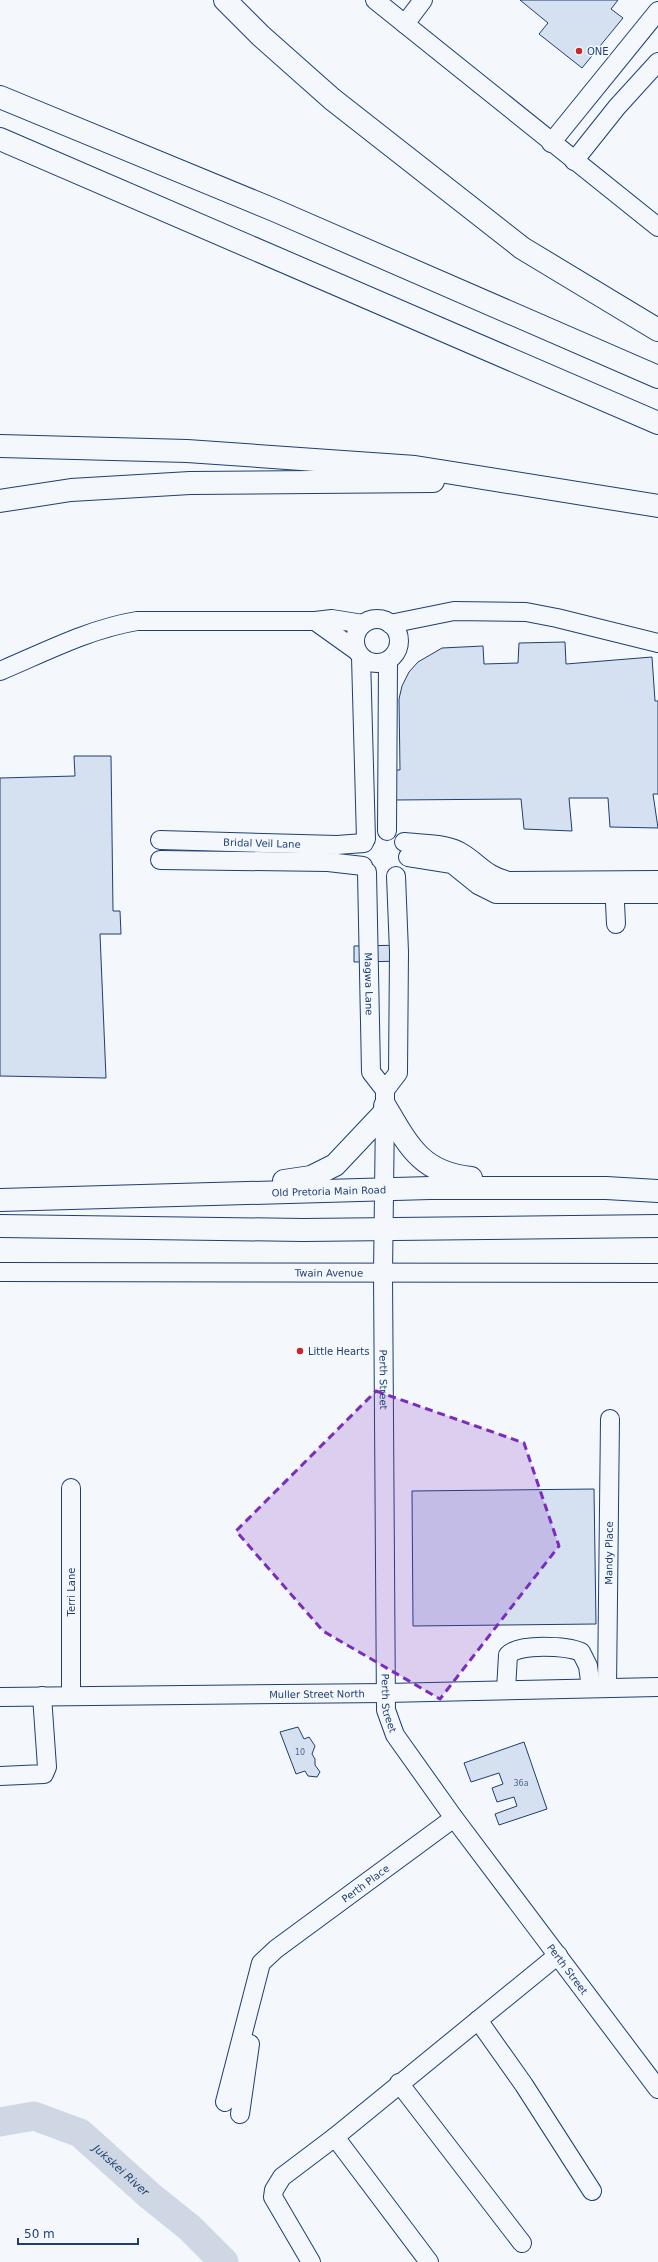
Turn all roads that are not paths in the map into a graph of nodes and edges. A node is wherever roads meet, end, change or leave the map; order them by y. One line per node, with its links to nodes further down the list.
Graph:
1 (225, 0): 14 (main road)
2 (375, 0): 5 (street)
3 (422, 0): 5 (street)
4 (658, 11): 7 (street)
5 (405, 24): 11 (street)
6 (658, 62): 9 (street)
7 (595, 89): 9 (street); 11 (street)
8 (0, 97): 15 (main road)
9 (617, 108): 12 (street)
10 (0, 140): 16 (main road)
11 (551, 143): 12 (street)
12 (574, 161): 13 (street)
13 (658, 227)
14 (658, 330)
15 (658, 377)
16 (658, 423)
17 (0, 446): 18 (main road)
18 (507, 481): 19 (main road); 20 (main road)
19 (0, 501)
20 (658, 506)
21 (422, 617): 24 (street); 25 (street); 26 (street)
22 (315, 621): 23 (street); 27 (street); 29 (street)
23 (363, 624): 24 (street); 27 (street)
24 (390, 624): 25 (street)
25 (399, 643): 28 (street)
26 (658, 643)
27 (359, 654): 28 (street); 32 (street, Magwa Lane)
28 (388, 661): 30 (street)
29 (0, 671)
30 (387, 831): 32 (street); 34 (street)
31 (160, 840): 33 (street, Bridal Veil Lane)
32 (365, 841): 33 (street, Bridal Veil Lane); 37 (street, Magwa Lane)
33 (269, 843): 36 (street)
34 (406, 850): 38 (street); 40 (street)
35 (160, 860): 36 (street, Bridal Veil Lane)
36 (268, 862): 37 (street, Bridal Veil Lane)
37 (365, 869): 38 (street); 43 (street, Magwa Lane)
38 (396, 876): 43 (street)
39 (658, 880): 40 (street)
40 (614, 887): 41 (street); 42 (street)
41 (658, 894)
42 (616, 924)
43 (385, 1103): 44 (main road); 45 (street); 47 (main road)
44 (577, 1188): 45 (main road, Old Pretoria Main Road); 46 (main road, Old Pretoria Main Road)
45 (384, 1190): 47 (main road, Old Pretoria Main Road); 51 (street, Perth Street)
46 (658, 1191)
47 (184, 1195): 48 (main road, Old Pretoria Main Road)
48 (0, 1200)
49 (0, 1226): 51 (main road)
50 (658, 1226): 51 (main road)
51 (384, 1229): 54 (street, Perth Street)
52 (0, 1272): 54 (street, Twain Avenue)
53 (658, 1273): 54 (street, Twain Avenue)
54 (383, 1274): 60 (street, Perth Street)
55 (610, 1419): 58 (street, Mandy Place)
56 (71, 1488): 61 (street, Terri Lane)
57 (658, 1687): 58 (street, Muller Street North)
58 (599, 1688): 59 (street, Muller Street North); 59 (street)
59 (506, 1690): 60 (street, Muller Street North)
60 (386, 1693): 61 (street, Muller Street North); 65 (street, Perth Street)
61 (71, 1695): 62 (street, Muller Street North)
62 (42, 1696): 63 (street, Muller Street North); 64 (street)
63 (0, 1697)
64 (0, 1776)
65 (454, 1818): 66 (street, Perth Place); 67 (street, Perth Street)
66 (273, 1952): 71 (street, Perth Place); 72 (street)
67 (558, 1955): 68 (street); 70 (street, Perth Street)
68 (478, 2020): 69 (street); 74 (street)
69 (399, 2083): 73 (street); 75 (street)
70 (658, 2089)
71 (225, 2102)
72 (240, 2114)
73 (335, 2136): 76 (street); 77 (street)
74 (592, 2191)
75 (522, 2243)
76 (311, 2262)
77 (429, 2262)

